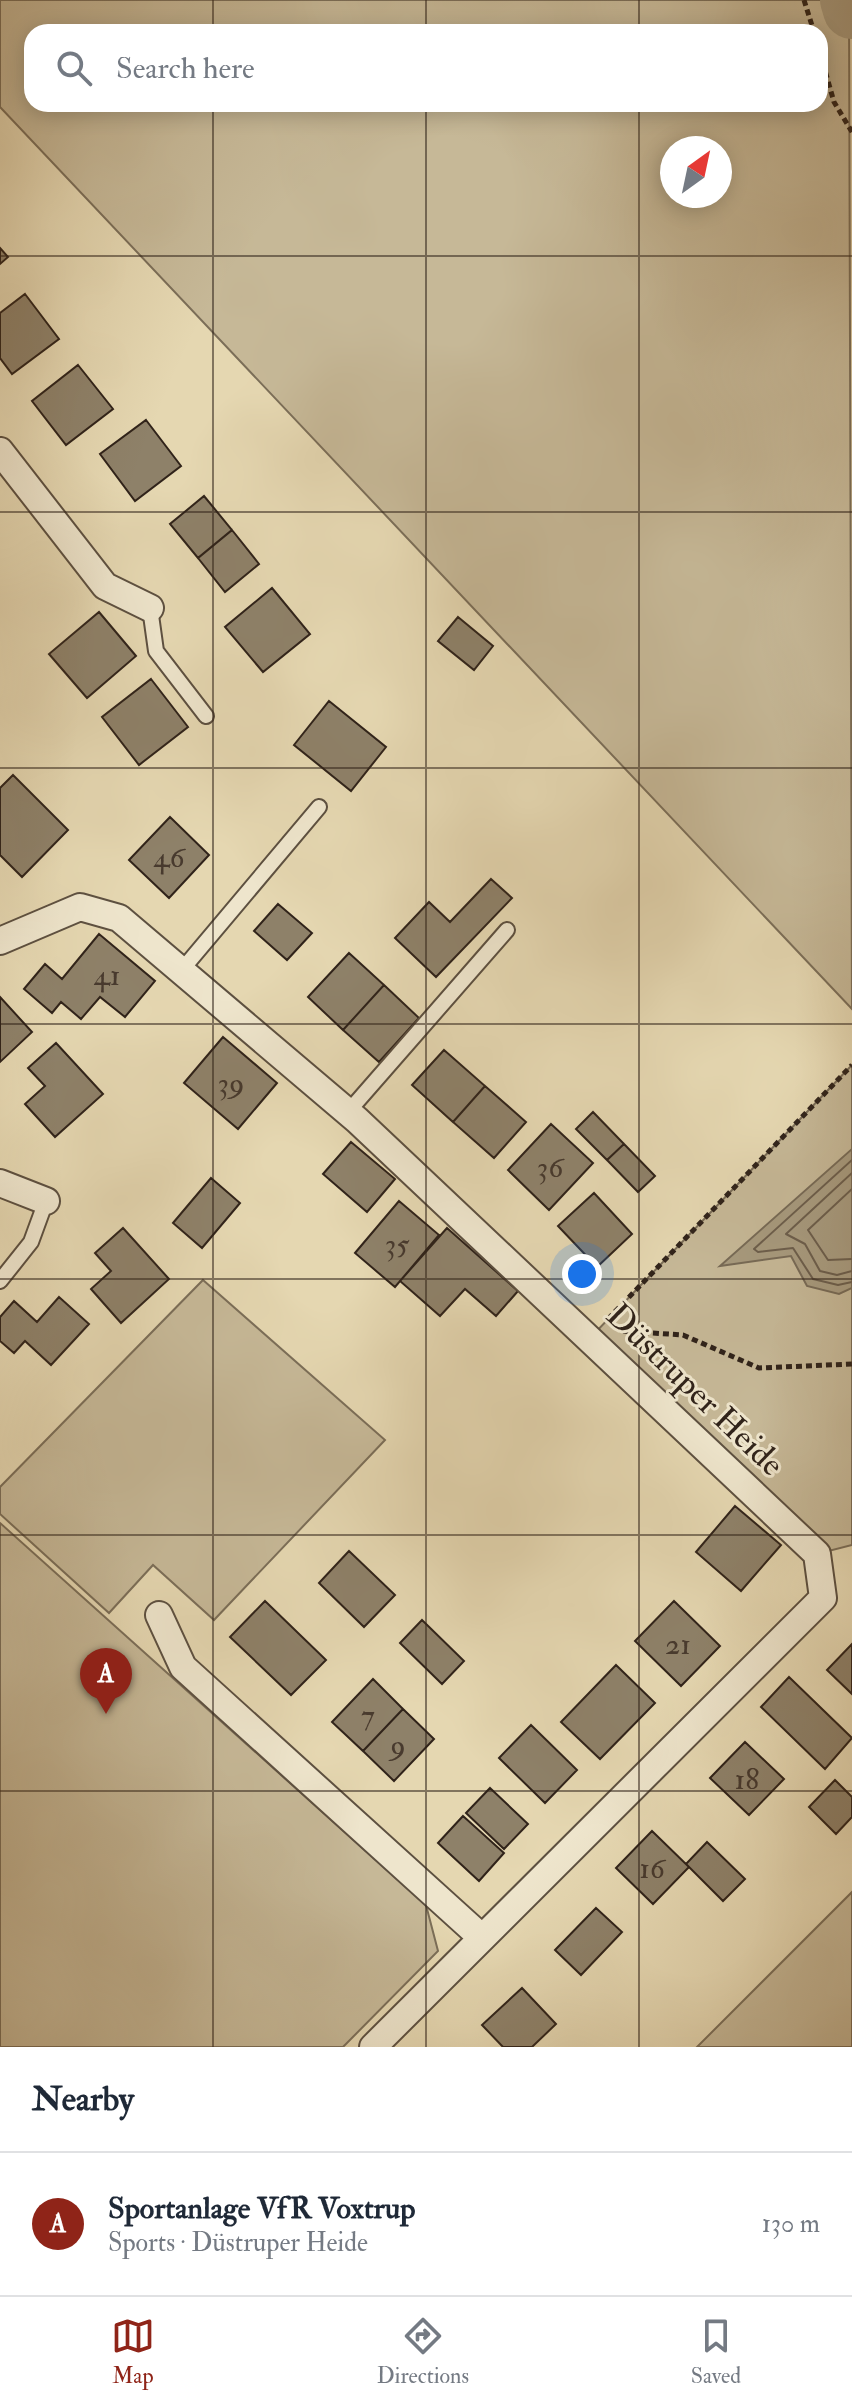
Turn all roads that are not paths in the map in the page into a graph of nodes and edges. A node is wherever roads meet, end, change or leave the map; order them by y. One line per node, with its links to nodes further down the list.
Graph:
1 (0, 451): 2 (street)
2 (150, 608): 3 (lane)
3 (206, 716)
4 (319, 807): 7 (lane)
5 (507, 930): 8 (lane)
6 (0, 941): 7 (street, Düstruper Heide)
7 (181, 971): 8 (street, Düstruper Heide)
8 (348, 1112): 13 (street, Düstruper Heide)
9 (0, 1183): 10 (street)
10 (46, 1201): 11 (lane)
11 (0, 1281)
12 (159, 1615): 13 (street)
13 (480, 1936): 14 (street, Düstruper Heide)
14 (373, 2047)

